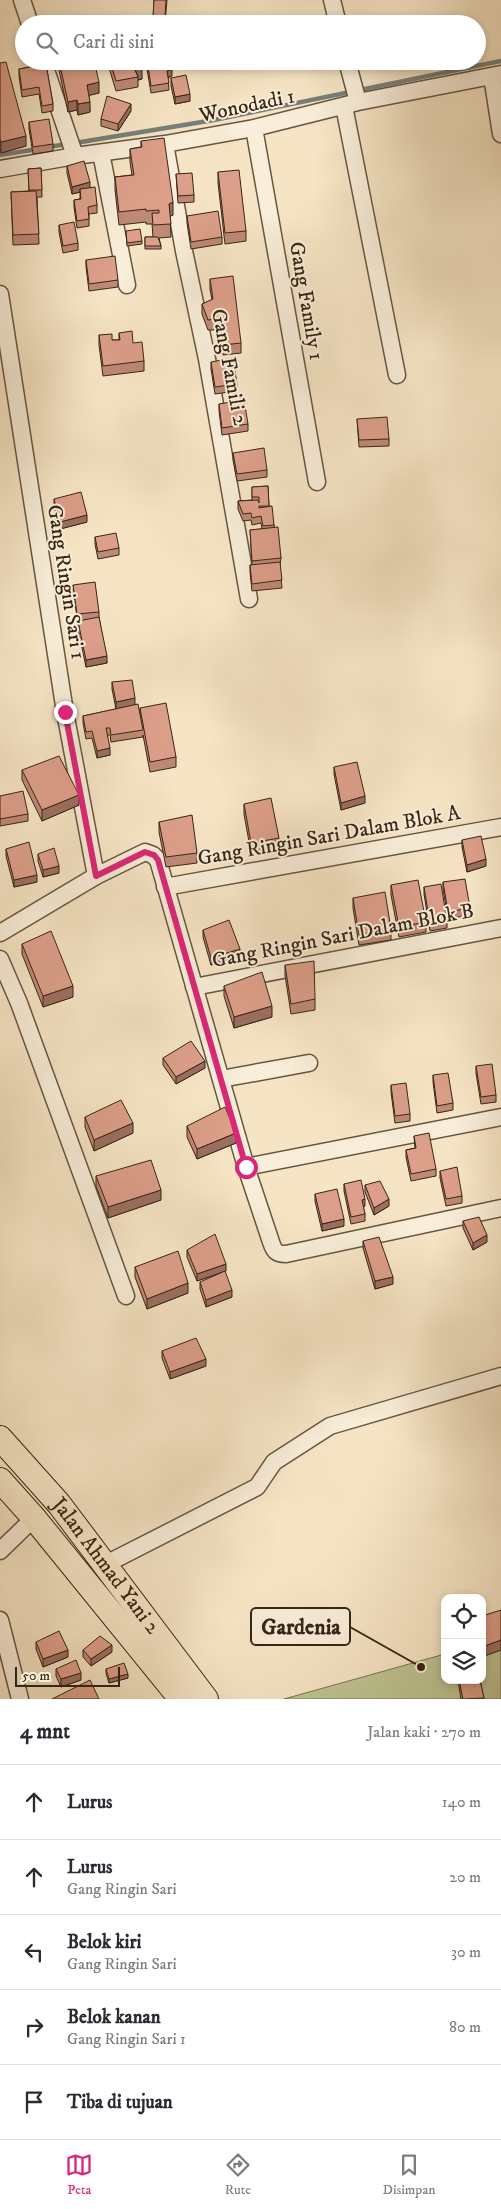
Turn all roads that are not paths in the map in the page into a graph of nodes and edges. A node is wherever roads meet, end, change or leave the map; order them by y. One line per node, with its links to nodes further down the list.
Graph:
1 (22, 0): 3 (street)
2 (332, 0): 4 (street)
3 (27, 15)
4 (336, 15)
5 (46, 70): 13 (street)
6 (348, 70): 8 (street)
7 (496, 75): 8 (street, Wonodadi 1); 10 (street)
8 (353, 103): 9 (street, Wonodadi 1); 17 (street)
9 (254, 128): 11 (street, Wonodadi 1); 18 (street, Gang Family 1)
10 (501, 134)
11 (165, 144): 12 (street, Wonodadi 1); 19 (street, Gang Famili 2)
12 (101, 153): 13 (street, Wonodadi 1); 15 (street)
13 (75, 155): 14 (street, Wonodadi 1)
14 (2, 164)
15 (127, 285)
16 (0, 294): 21 (street, Gang Ringin Sari 1)
17 (397, 376)
18 (317, 482)
19 (249, 599)
20 (501, 827): 22 (street, Gang Ringin Sari Dalam Blok A)
21 (96, 876): 22 (street); 23 (street)
22 (165, 888): 26 (street)
23 (1, 925)
24 (501, 928): 26 (street, Gang Ringin Sari Dalam Blok B)
25 (0, 959): 32 (street)
26 (194, 987): 28 (street)
27 (308, 1063): 28 (street)
28 (221, 1080): 30 (street)
29 (501, 1117): 30 (street)
30 (246, 1167): 31 (street)
31 (501, 1208)
32 (126, 1296)
33 (501, 1376): 38 (street)
34 (0, 1438): 38 (highway, Jalan Ahmad Yani 2)
35 (0, 1480): 36 (highway, Jalan Ahmad Yani 2)
36 (34, 1518): 37 (street); 41 (highway, Jalan Ahmad Yani 2)
37 (0, 1551)
38 (104, 1565): 42 (highway, Jalan Ahmad Yani 2)
39 (0, 1620): 40 (street)
40 (20, 1699)
41 (181, 1699)
42 (206, 1699)

